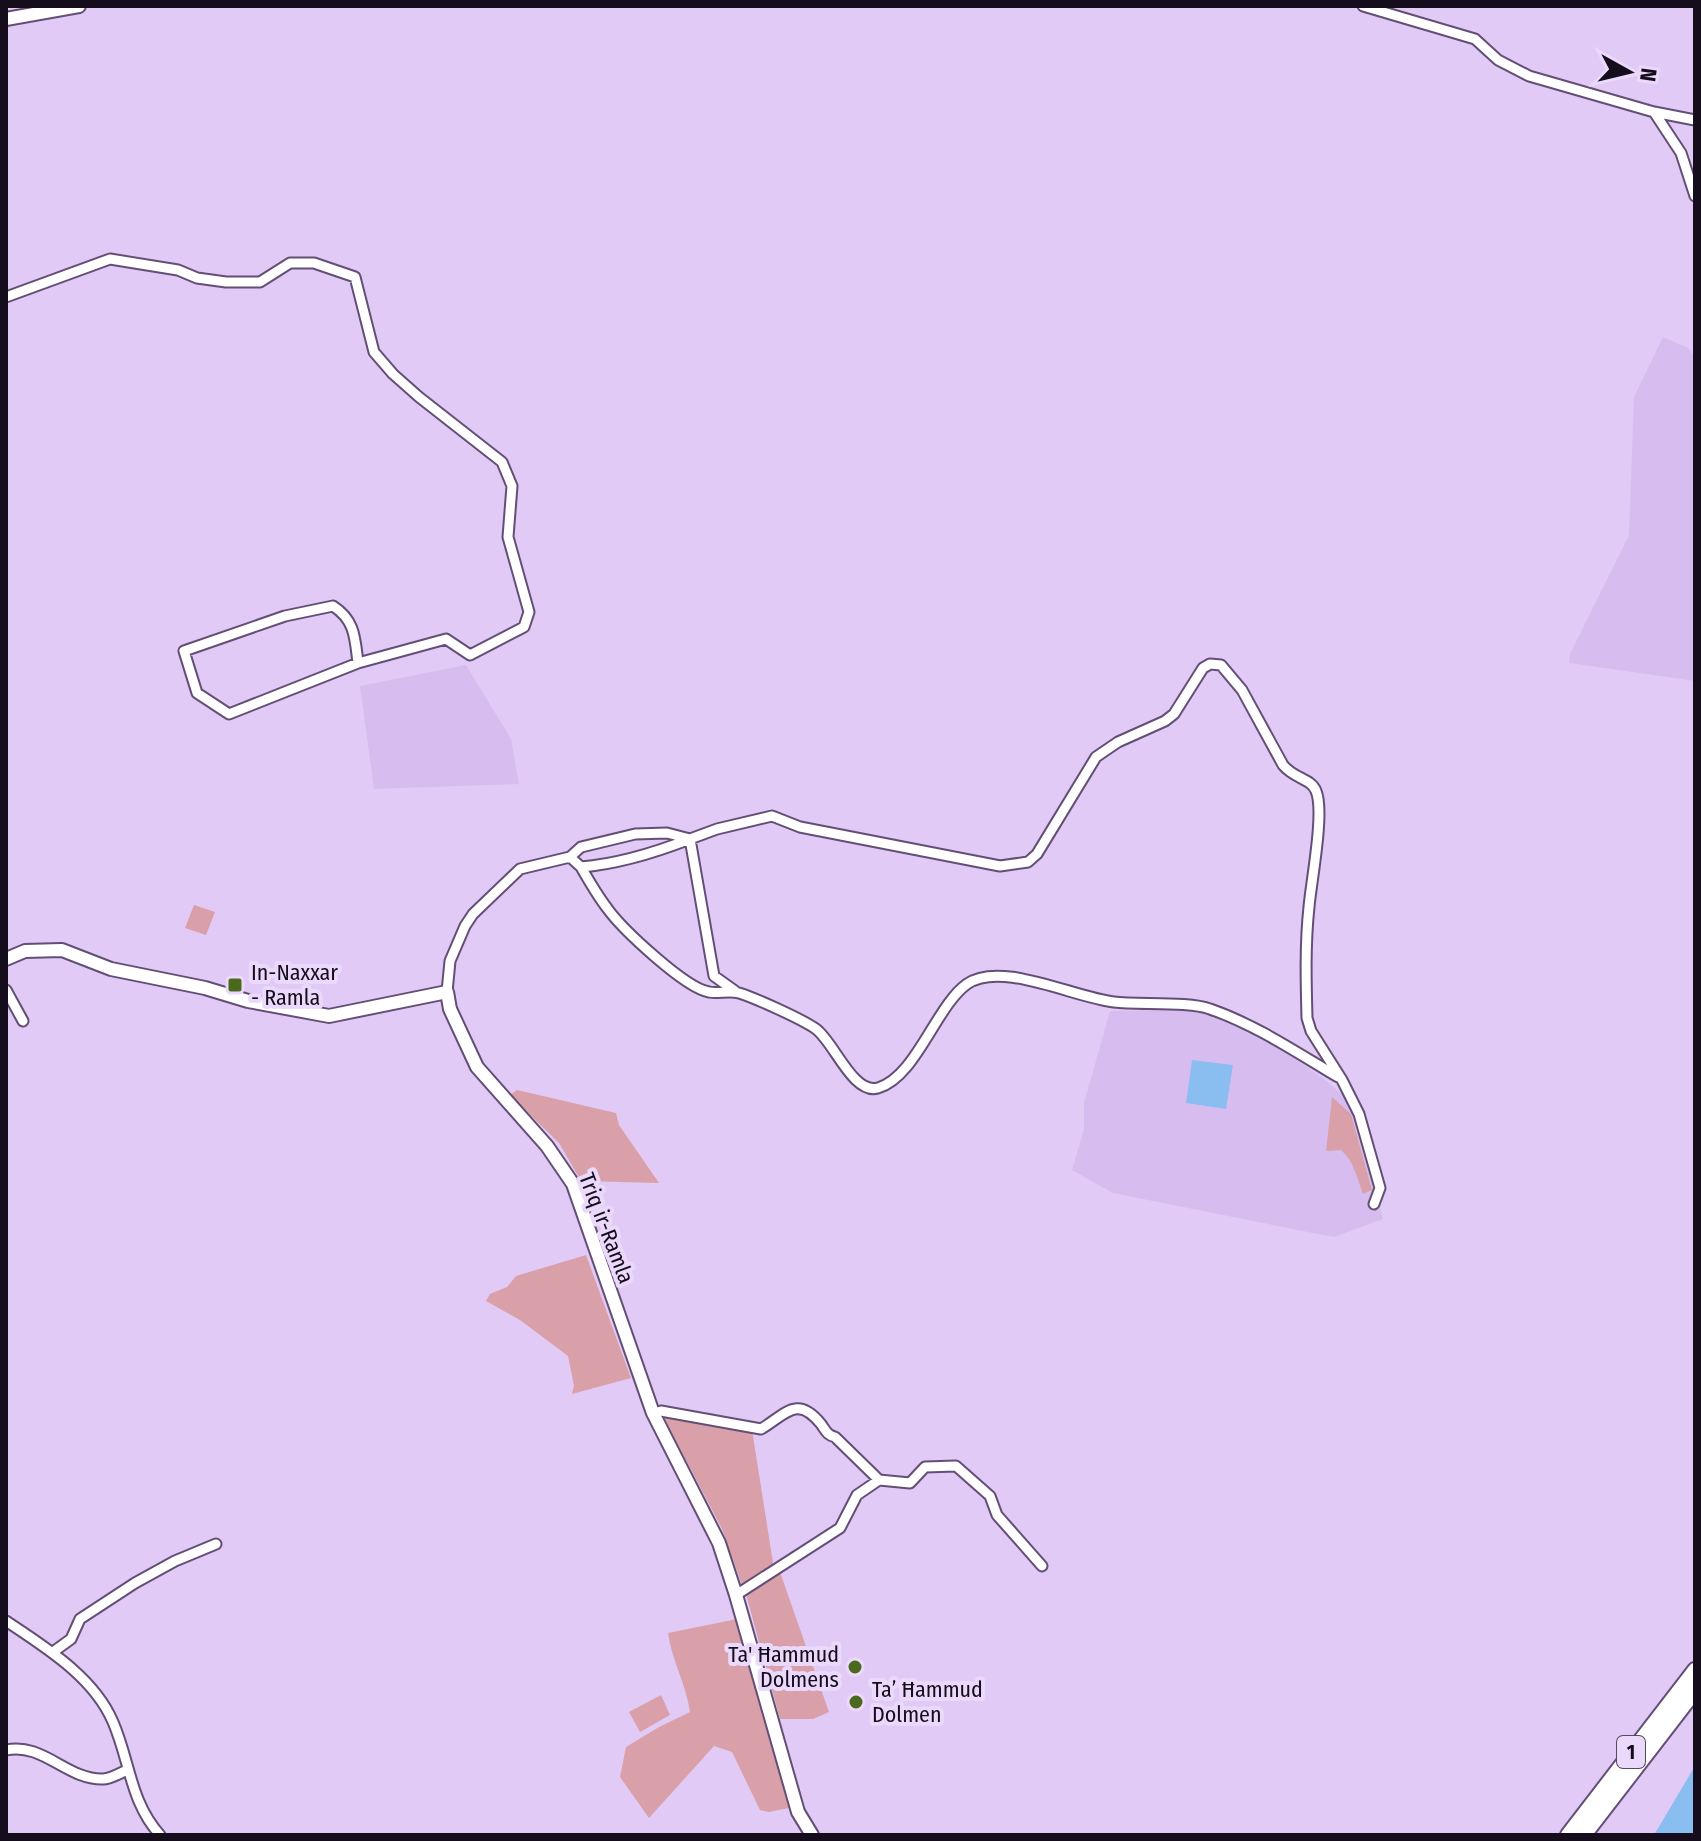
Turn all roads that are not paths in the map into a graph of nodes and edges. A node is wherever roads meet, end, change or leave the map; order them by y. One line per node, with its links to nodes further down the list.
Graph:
1 (79, 6): 3 (main road)
2 (1363, 6): 4 (street)
3 (6, 19)
4 (1654, 112): 5 (street); 6 (street)
5 (1695, 120)
6 (1695, 196)
7 (6, 297): 8 (street)
8 (358, 663): 8 (street)
9 (690, 839): 10 (street); 11 (street); 15 (street); 17 (street)
10 (570, 857): 11 (street); 14 (street)
11 (581, 867): 15 (street)
12 (6, 959): 14 (main road)
13 (6, 990): 16 (street)
14 (447, 992): 19 (main road, Triq ir-Ramla)
15 (736, 992): 17 (street)
16 (23, 1021)
17 (1342, 1080): 18 (street)
18 (1374, 1204)
19 (653, 1413): 20 (street); 23 (main road, Triq ir-Ramla)
20 (879, 1480): 22 (street); 23 (street)
21 (216, 1544): 25 (street)
22 (1042, 1566)
23 (736, 1595): 31 (main road, Triq ir-Ramla)
24 (6, 1621): 25 (street)
25 (53, 1652): 29 (street)
26 (1695, 1670): 32 (highway, 1)
27 (1695, 1691): 33 (highway, 1)
28 (6, 1750): 29 (street)
29 (127, 1770): 30 (street)
30 (160, 1835)
31 (812, 1835)
32 (1568, 1835)
33 (1584, 1835)

